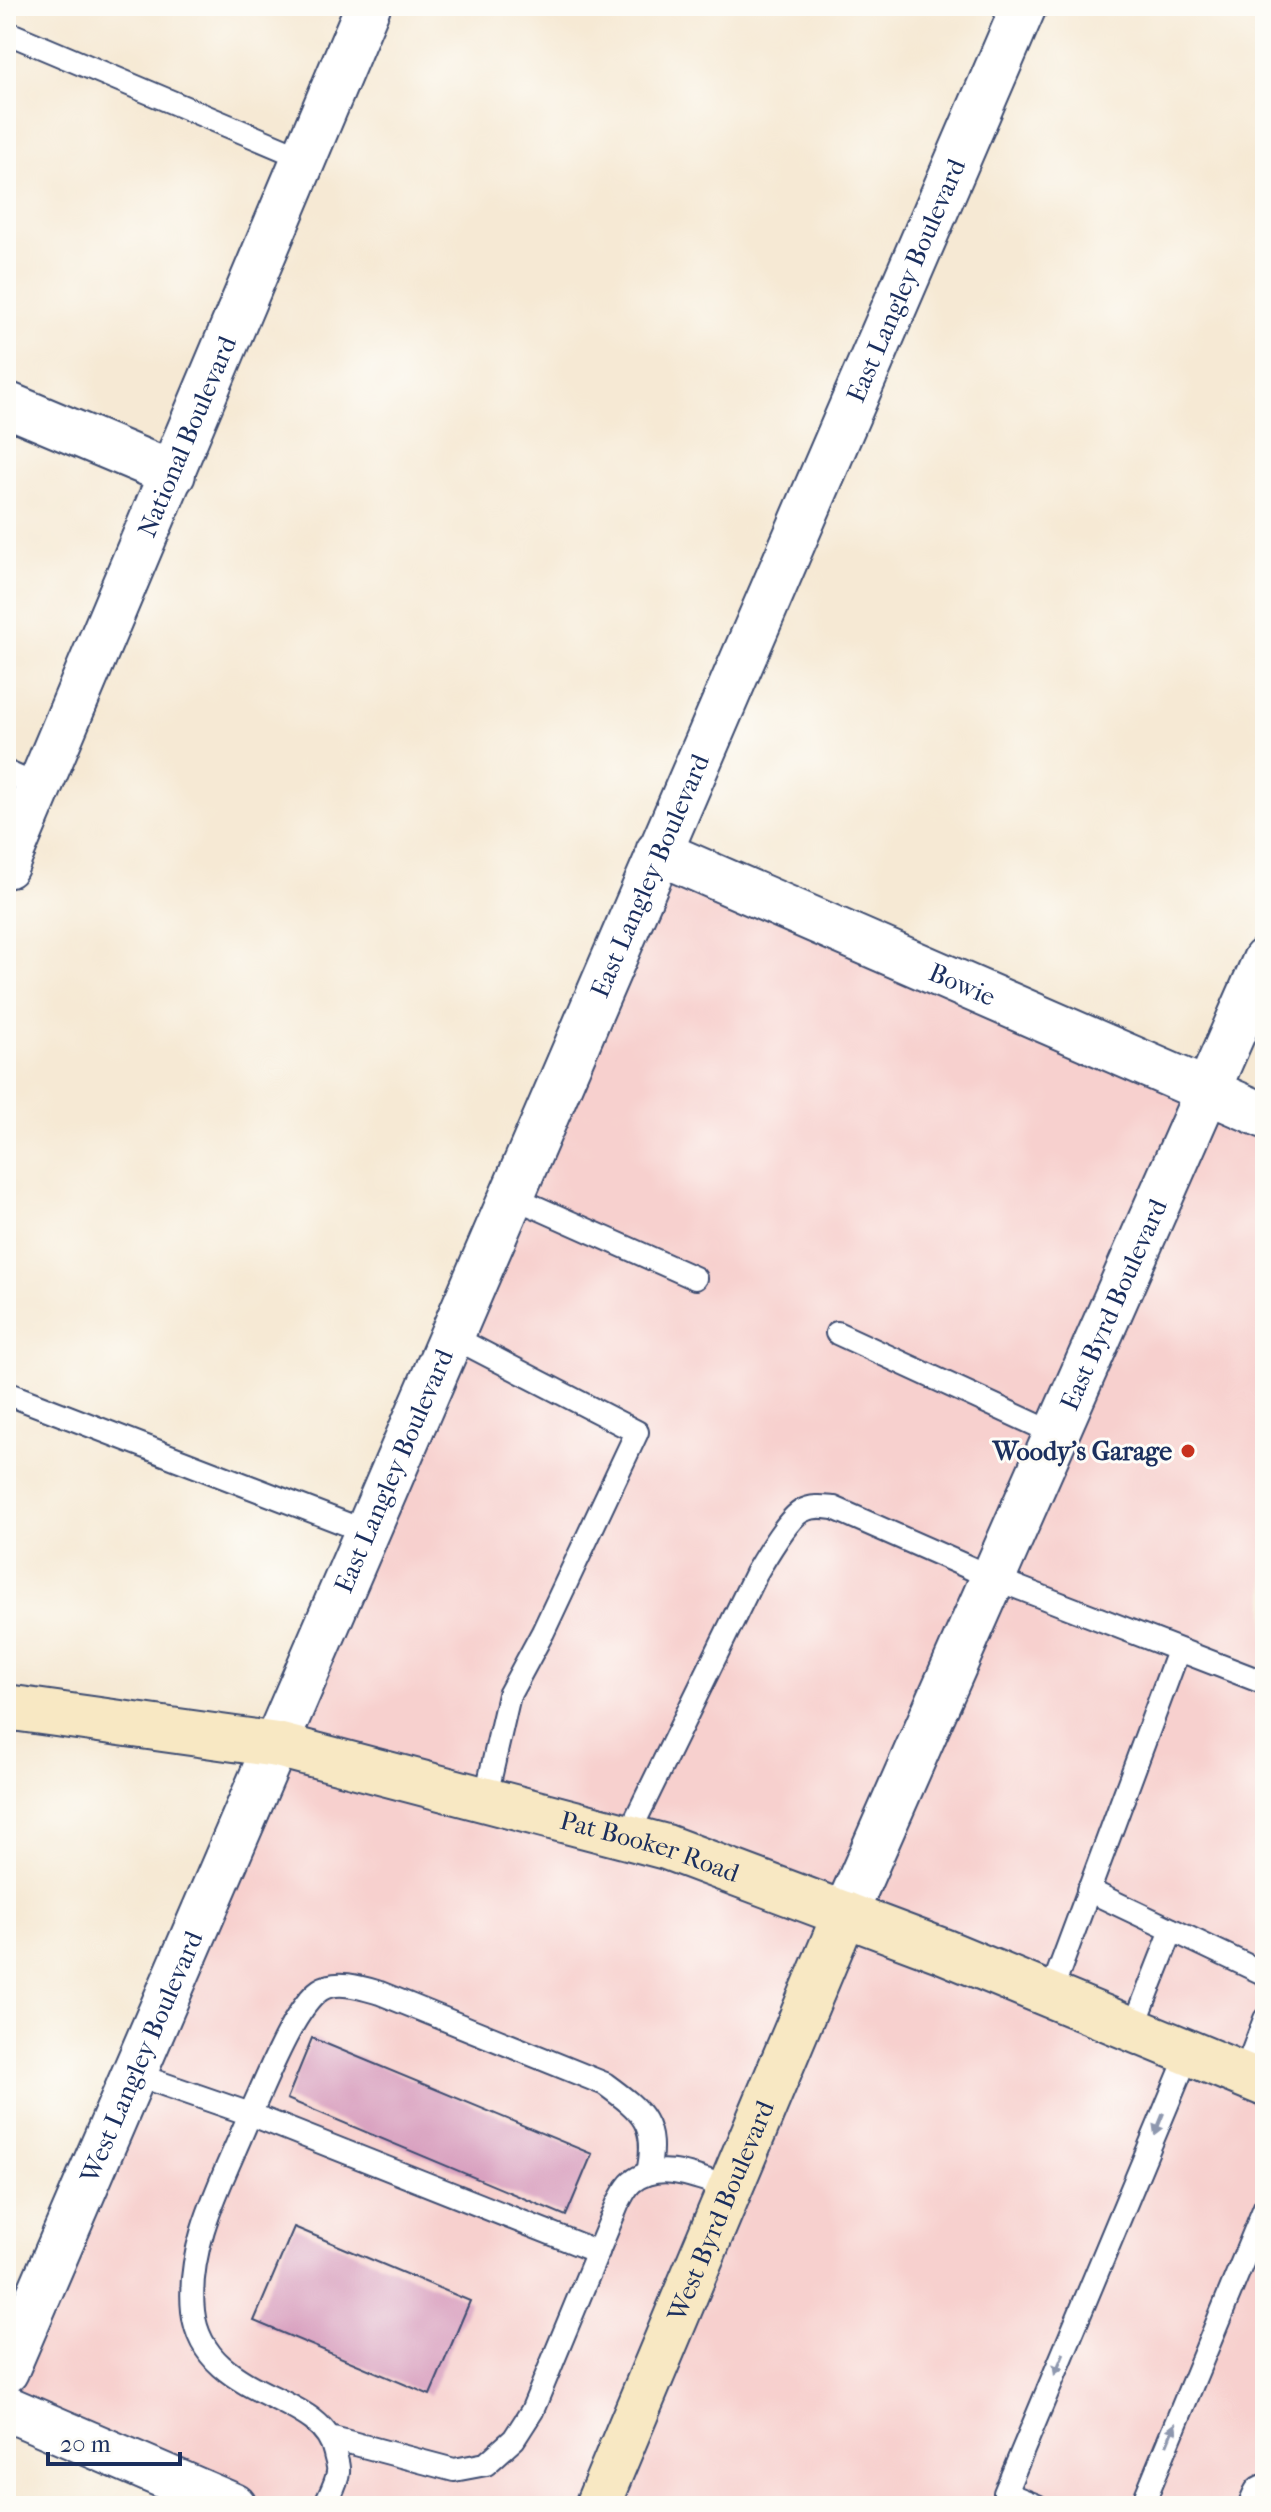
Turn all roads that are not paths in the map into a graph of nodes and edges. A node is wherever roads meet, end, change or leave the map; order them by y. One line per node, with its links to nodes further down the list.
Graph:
1 (368, 6): 4 (street, National Boulevard)
2 (1024, 6): 8 (street, East Langley Boulevard)
3 (6, 32): 4 (lane)
4 (304, 158): 6 (street, National Boulevard)
5 (6, 404): 6 (street)
6 (173, 474): 7 (street, National Boulevard)
7 (23, 780): 9 (street, National Boulevard)
8 (658, 852): 12 (street, Bowie); 14 (street, East Langley Boulevard)
9 (6, 866)
10 (1265, 960): 11 (street, East Byrd Boulevard)
11 (1256, 1007): 12 (street, East Byrd Boulevard)
12 (1208, 1091): 13 (street, Bowie); 19 (street, East Byrd Boulevard)
13 (1265, 1116)
14 (511, 1196): 15 (lane); 17 (street, East Langley Boulevard)
15 (695, 1278)
16 (837, 1333): 19 (lane)
17 (451, 1336): 20 (street, East Langley Boulevard); 26 (lane)
18 (6, 1393): 20 (lane)
19 (1056, 1434): 21 (street, East Byrd Boulevard)
20 (367, 1532): 25 (street, East Langley Boulevard)
21 (993, 1578): 22 (lane); 27 (lane); 29 (street, East Byrd Boulevard)
22 (1178, 1651): 23 (lane); 28 (lane)
23 (1265, 1683)
24 (6, 1707): 25 (main road, Pat Booker Road)
25 (277, 1745): 26 (main road, Pat Booker Road); 36 (street, West Langley Boulevard)
26 (485, 1800): 27 (main road, Pat Booker Road)
27 (627, 1837): 29 (main road, Pat Booker Road)
28 (1088, 1890): 30 (lane); 32 (lane)
29 (845, 1914): 32 (main road, Pat Booker Road); 40 (main road, West Byrd Boulevard)
30 (1172, 1930): 31 (lane); 34 (lane)
31 (1265, 1974)
32 (1050, 1995): 34 (main road, Pat Booker Road)
33 (1265, 2019): 37 (lane)
34 (1133, 2029): 35 (main road, Pat Booker Road)
35 (1189, 2052): 37 (main road, Pat Booker Road); 50 (lane, one-way to 50)
36 (134, 2074): 38 (lane); 43 (street, West Langley Boulevard)
37 (1254, 2079)
38 (250, 2114): 39 (lane); 42 (lane); 45 (lane)
39 (648, 2173): 40 (lane); 42 (lane)
40 (730, 2188): 49 (main road, West Byrd Boulevard)
41 (1265, 2207): 51 (lane, one-way to 41)
42 (598, 2252): 45 (lane)
43 (6, 2371)
44 (6, 2408): 47 (street)
45 (333, 2438): 48 (lane)
46 (1265, 2497): 52 (street)
47 (234, 2506)
48 (325, 2506)
49 (597, 2506)
50 (1037, 2506)
51 (1142, 2506)
52 (1261, 2506)

